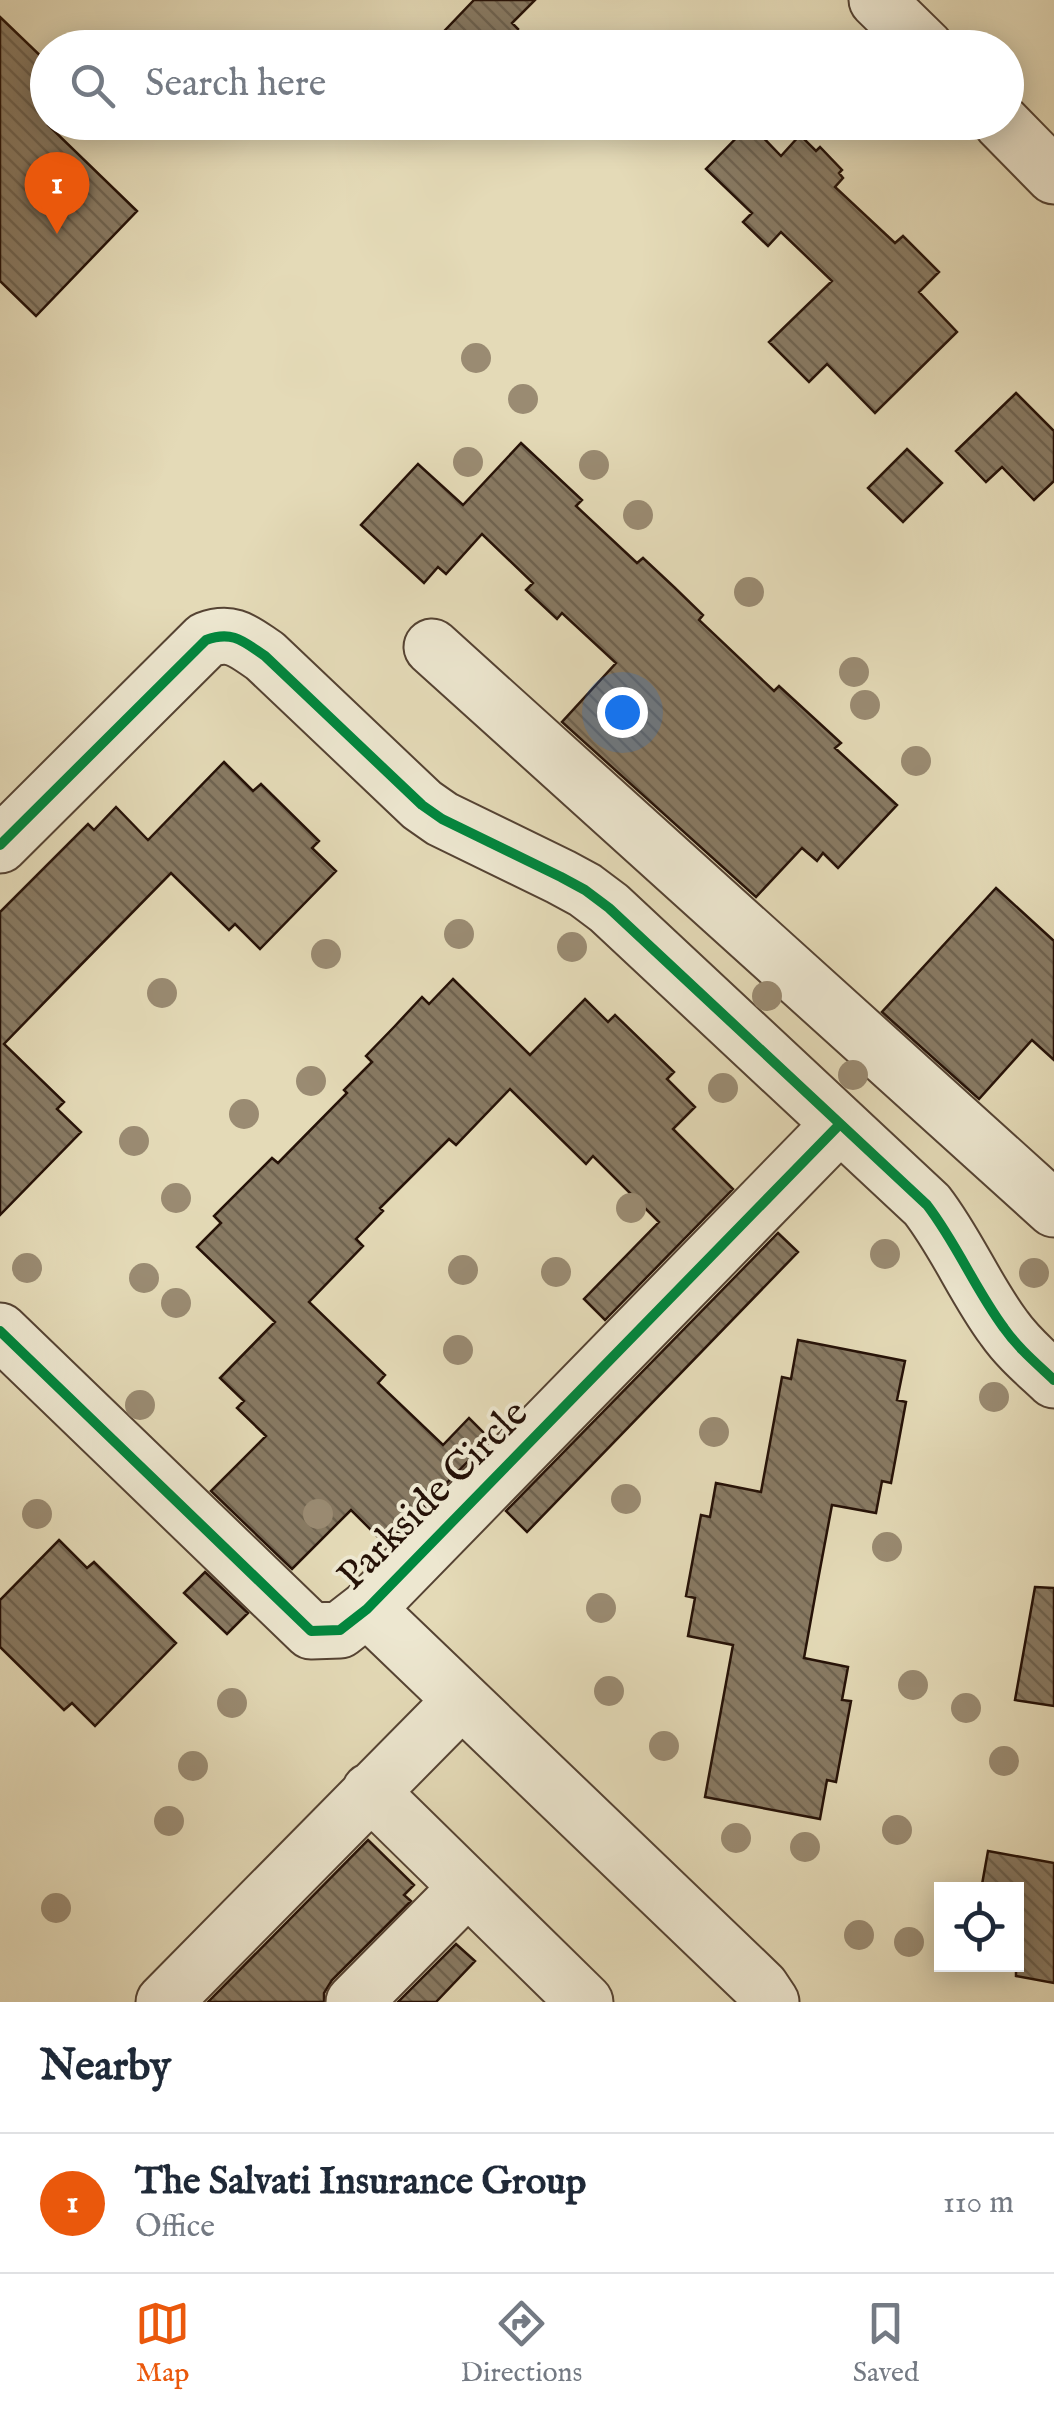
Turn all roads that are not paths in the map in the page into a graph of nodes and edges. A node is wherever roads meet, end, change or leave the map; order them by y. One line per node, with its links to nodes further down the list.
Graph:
1 (877, 0): 2 (street)
2 (908, 30)
3 (1019, 140): 4 (street)
4 (1054, 176)
5 (432, 647): 6 (street)
6 (634, 829): 8 (street); 10 (street)
7 (0, 845): 8 (street)
8 (585, 890): 9 (street)
9 (840, 1124): 11 (street); 15 (street, Parkside Circle)
10 (985, 1147): 11 (street); 12 (street)
11 (927, 1205): 14 (street)
12 (1054, 1209)
13 (3, 1340): 15 (street, Parkside Circle)
14 (1054, 1380)
15 (367, 1609): 16 (street)
16 (462, 1700): 17 (street); 22 (street)
17 (370, 1791): 18 (street); 19 (street)
18 (468, 1888): 20 (street); 21 (street)
19 (164, 2002)
20 (354, 2002)
21 (585, 2002)
22 (771, 2002)

